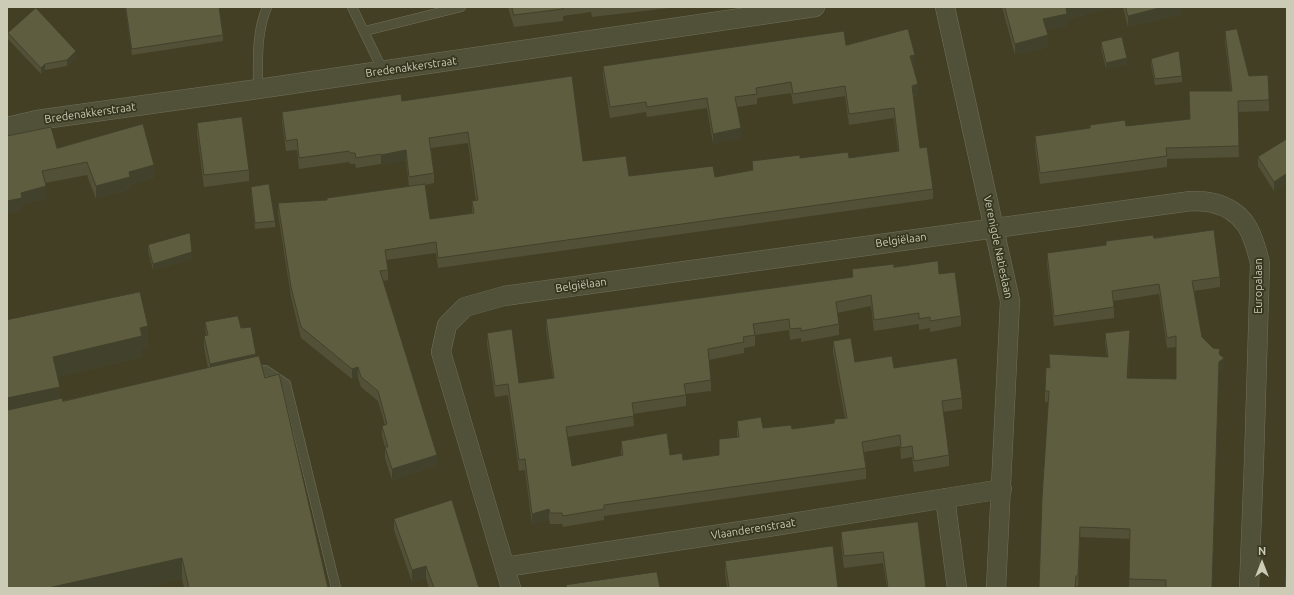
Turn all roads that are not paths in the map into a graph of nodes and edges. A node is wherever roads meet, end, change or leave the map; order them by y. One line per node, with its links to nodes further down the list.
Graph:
1 (267, 7): 8 (lane)
2 (352, 7): 6 (lane)
3 (461, 7): 6 (lane)
4 (815, 7): 7 (street, Bredenakkerstraat)
5 (945, 7): 10 (street, Verenigde Natieslaan)
6 (365, 32): 7 (lane)
7 (383, 71): 8 (street, Bredenakkerstraat)
8 (258, 89): 9 (street, Bredenakkerstraat)
9 (7, 127)
10 (994, 227): 12 (street, Verenigde Natieslaan); 14 (street, Belgiëlaan); 19 (street, Europalaan)
11 (242, 375): 15 (lane)
12 (1002, 489): 13 (street, Vlaanderenstraat); 18 (street, Verenigde Natieslaan)
13 (945, 498): 14 (street, Vlaanderenstraat); 17 (street)
14 (505, 567): 16 (street, Belgiëlaan)
15 (336, 588)
16 (512, 588)
17 (957, 588)
18 (996, 588)
19 (1248, 588)

